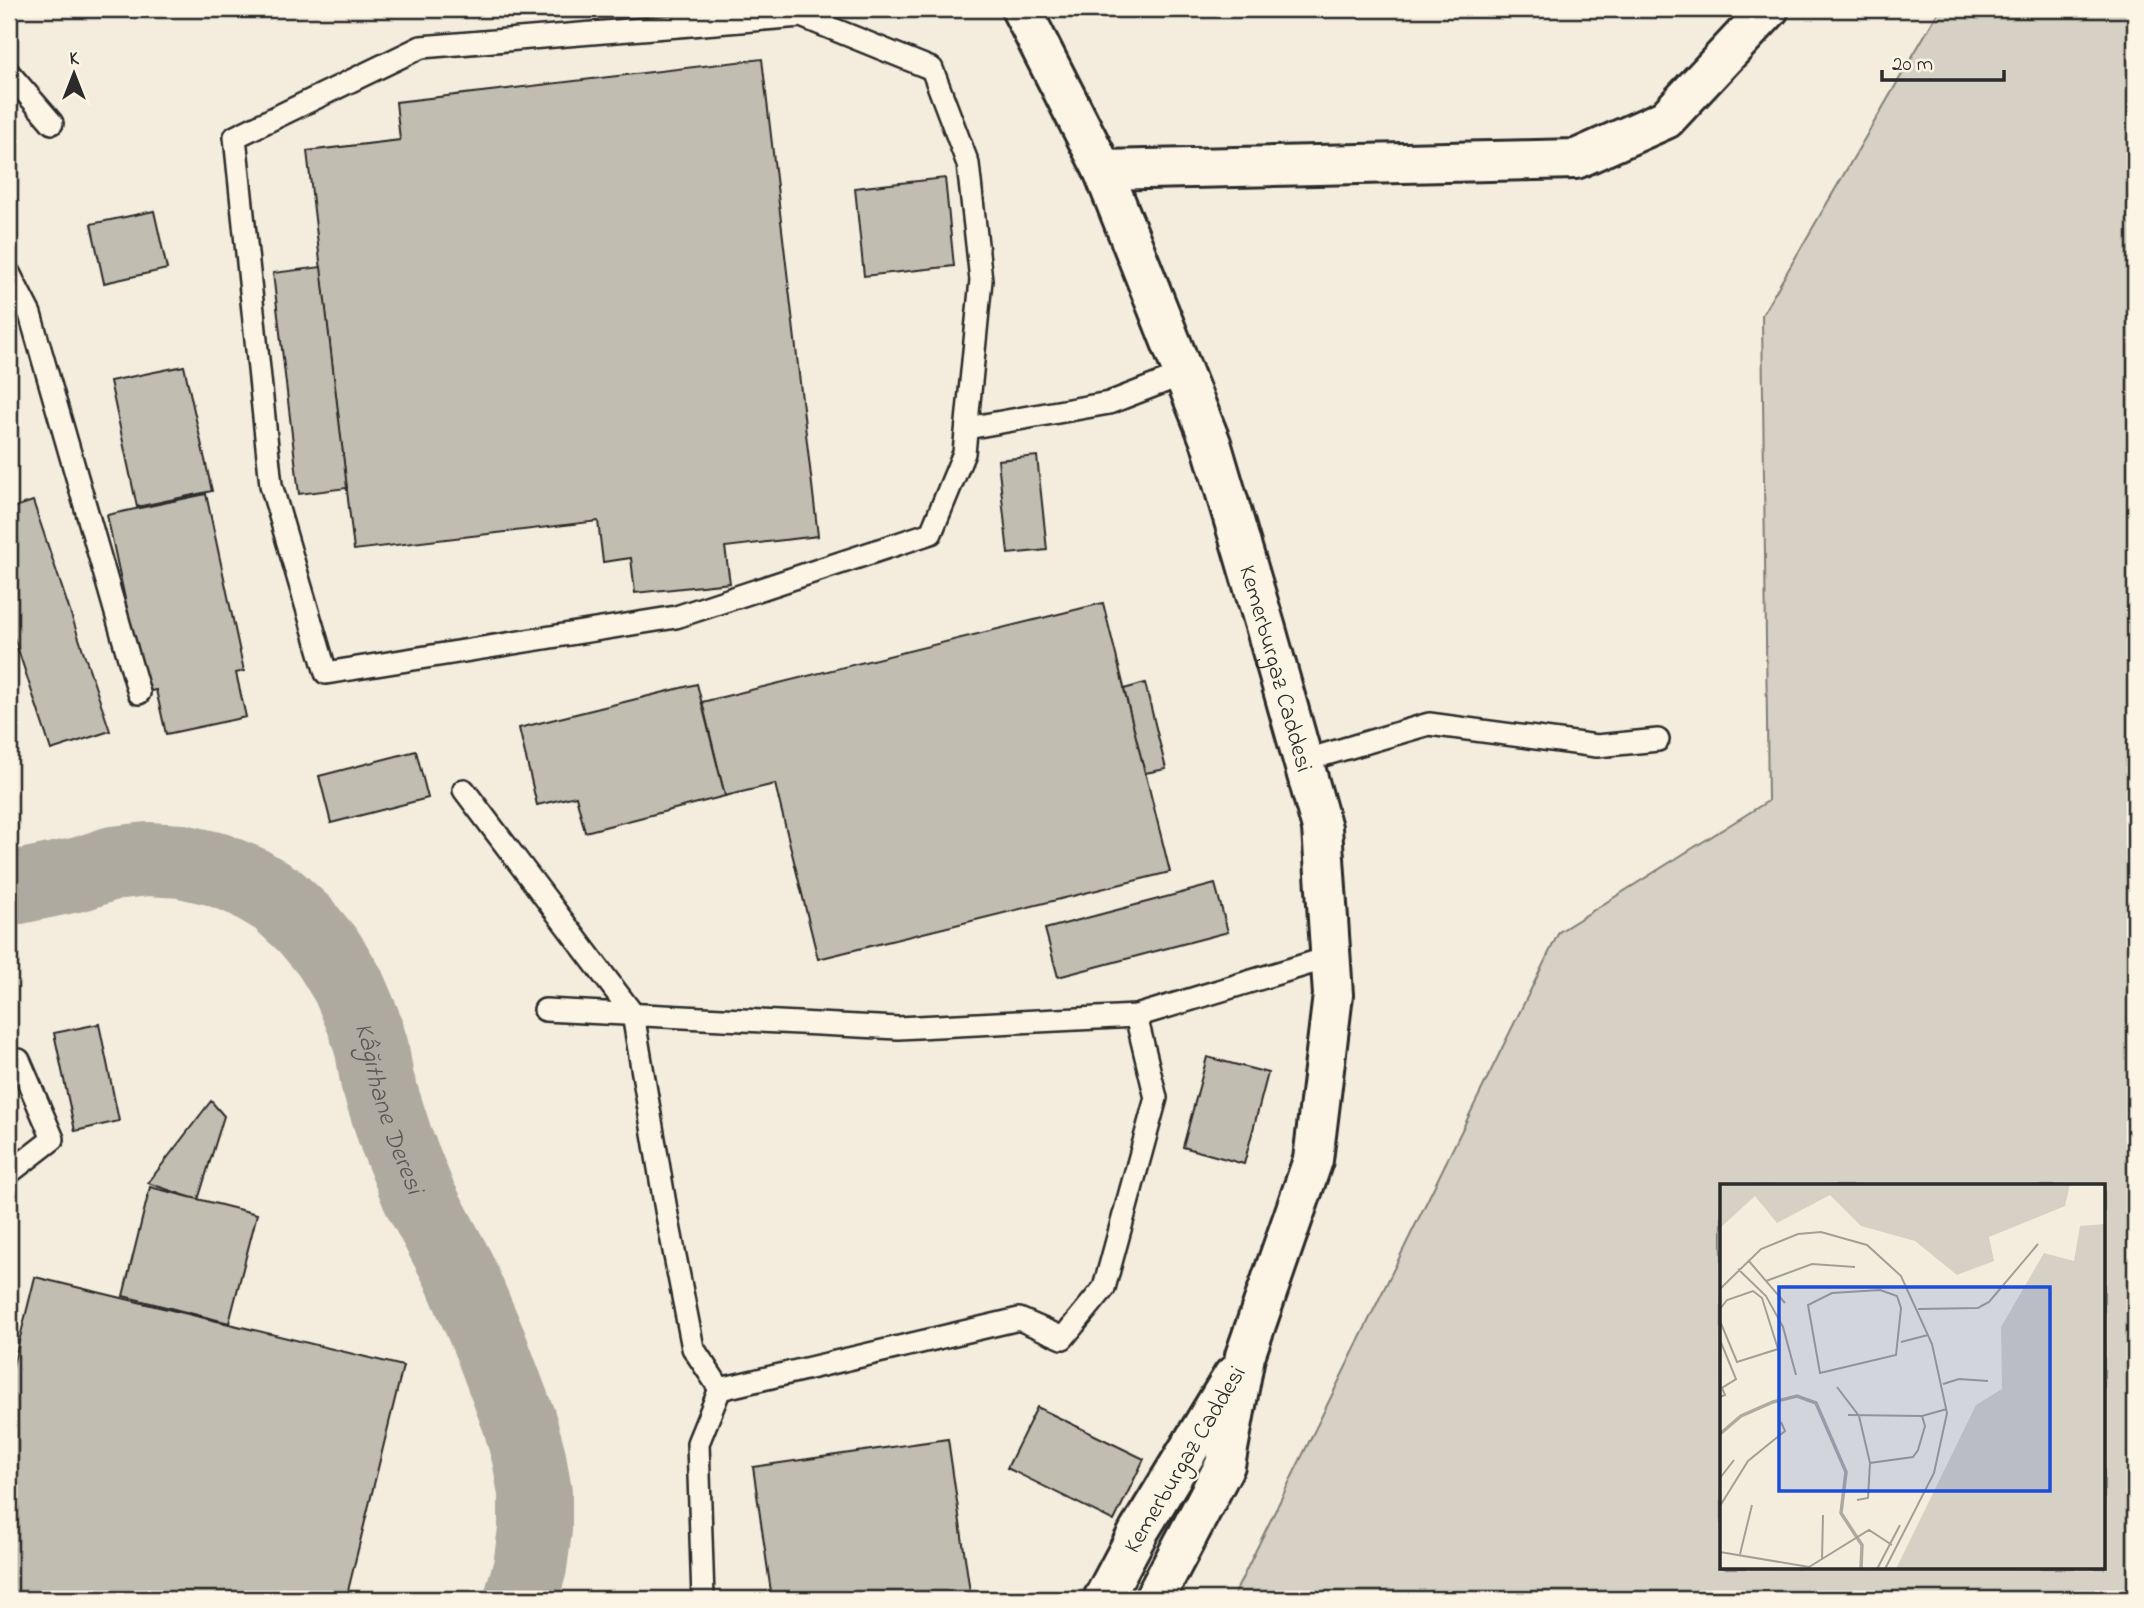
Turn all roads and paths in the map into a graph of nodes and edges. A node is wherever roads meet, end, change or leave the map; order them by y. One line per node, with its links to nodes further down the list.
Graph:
1 (1021, 9): 5 (main road, Kemerburgaz Caddesi)
2 (1769, 9): 5 (main road)
3 (9, 73): 4 (lane)
4 (52, 123)
5 (1103, 170): 7 (main road, Kemerburgaz Caddesi)
6 (9, 273): 9 (lane)
7 (1184, 374): 8 (lane); 11 (main road, Kemerburgaz Caddesi)
8 (967, 428): 8 (lane)
9 (139, 693)
10 (1658, 740): 11 (lane)
11 (1303, 761): 13 (main road, Kemerburgaz Caddesi)
12 (464, 790): 15 (lane)
13 (1331, 957): 16 (lane); 19 (main road, Kemerburgaz Caddesi)
14 (545, 1010): 15 (lane)
15 (633, 1014): 16 (lane); 20 (lane)
16 (1136, 1016): 20 (lane)
17 (19, 1060): 18 (lane)
18 (9, 1173)
19 (1245, 1356): 22 (main road, Kemerburgaz Caddesi); 23 (main road, Kemerburgaz Caddesi)
20 (720, 1389): 21 (lane)
21 (704, 1599)
22 (1104, 1599)
23 (1154, 1599)

